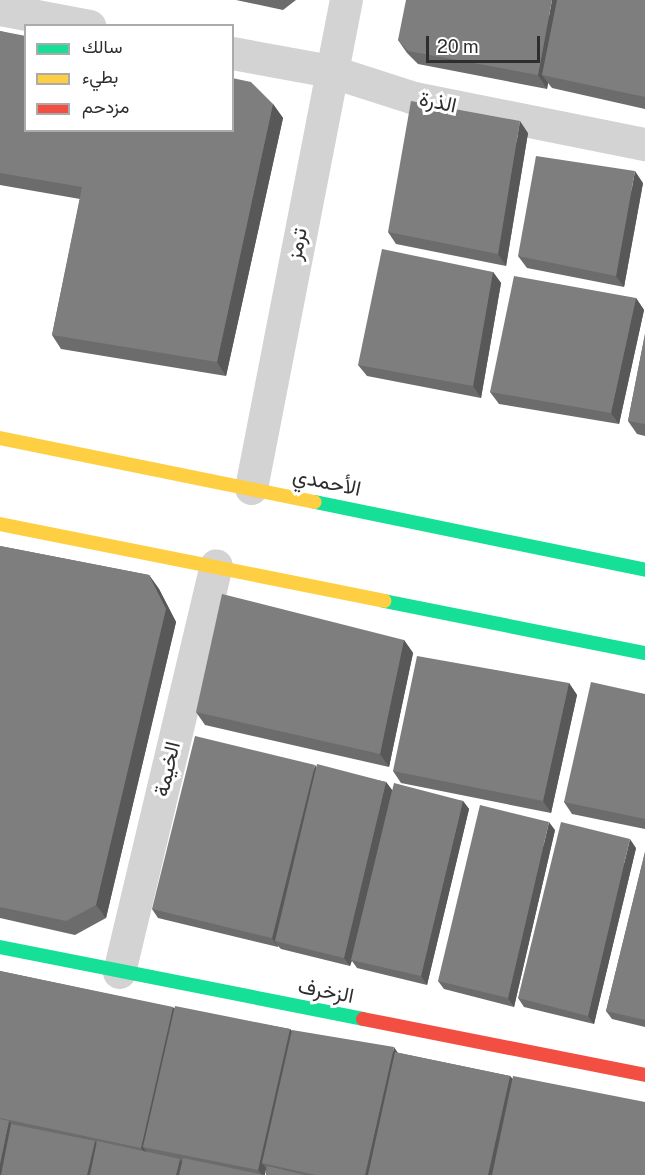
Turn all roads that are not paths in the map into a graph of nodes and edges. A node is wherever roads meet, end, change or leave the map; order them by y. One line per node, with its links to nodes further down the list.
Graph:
1 (345, 0): 5 (street, ترمز)
2 (0, 9): 3 (street)
3 (79, 24)
4 (234, 52): 5 (street, الذرة)
5 (330, 71): 6 (street, الذرة); 8 (street, ترمز)
6 (645, 144)
7 (0, 438): 8 (street, الأحمدي)
8 (251, 488): 11 (street, الأحمدي)
9 (0, 524): 10 (street)
10 (216, 566): 12 (street); 14 (street, الخيمة)
11 (645, 570)
12 (645, 653)
13 (0, 947): 14 (street, الزخرف)
14 (119, 972): 15 (street, الزخرف)
15 (645, 1075)

